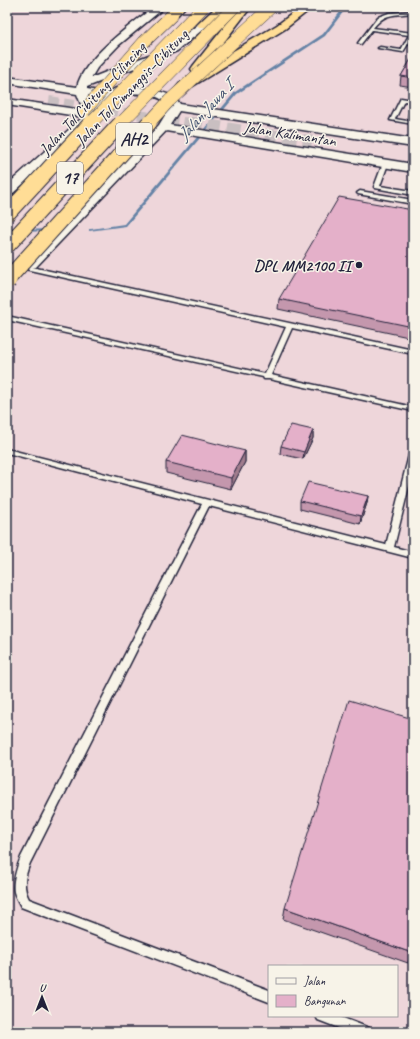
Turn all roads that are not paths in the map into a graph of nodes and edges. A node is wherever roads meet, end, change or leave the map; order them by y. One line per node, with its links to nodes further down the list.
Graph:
1 (160, 7): 21 (street)
2 (203, 7): 41 (highway, Jalan Tol Cibitung–Cilincing / 17, bridge)
3 (222, 7): 14 (highway)
4 (234, 7): 42 (highway, Jalan Tol Cimanggis–Cibitung / 17, bridge)
5 (246, 7): 18 (highway)
6 (253, 7): 24 (highway, bridge)
7 (271, 7): 24 (highway, AH2, bridge)
8 (290, 7): 13 (highway)
9 (308, 7): 13 (highway)
10 (408, 7): 12 (lane)
11 (176, 11): 40 (highway, bridge)
12 (412, 13): 15 (lane)
13 (291, 19): 24 (highway)
14 (203, 25): 21 (street)
15 (371, 28): 16 (lane); 17 (lane)
16 (360, 44)
17 (380, 48)
18 (197, 69): 24 (street)
19 (7, 80): 21 (street, Jalan Kalimantan)
20 (7, 87): 23 (street)
21 (82, 88): 22 (street, Jalan Kalimantan); 27 (street)
22 (114, 93): 24 (street, Jalan Kalimantan); 27 (street)
23 (7, 94)
24 (173, 100): 29 (street, Jalan Kalimantan); 30 (street); 44 (highway, AH2, bridge)
25 (413, 101): 28 (lane)
26 (7, 102): 27 (street)
27 (90, 116): 36 (street)
28 (413, 123)
29 (300, 125): 31 (street, Jalan Kalimantan); 32 (street)
30 (163, 127): 32 (street, Jalan Kalimantan); 43 (street)
31 (412, 143): 33 (street)
32 (282, 148): 34 (street, Jalan Kalimantan)
33 (413, 158)
34 (386, 164): 35 (street, Jalan Kalimantan); 38 (lane)
35 (413, 168)
36 (9, 188)
37 (360, 193): 39 (lane)
38 (413, 193)
39 (413, 202)
40 (7, 205)
41 (7, 214)
42 (7, 246)
43 (27, 268): 45 (street); 47 (lane)
44 (7, 280)
45 (7, 288)
46 (7, 318): 49 (lane)
47 (290, 326): 48 (lane); 49 (lane)
48 (413, 352)
49 (266, 378): 50 (lane)
50 (413, 409)
51 (7, 451): 53 (lane)
52 (413, 455): 54 (lane)
53 (207, 502): 54 (lane); 56 (lane)
54 (389, 549): 55 (lane)
55 (413, 556)
56 (268, 996)
57 (325, 1017): 58 (lane)
58 (364, 1032)

